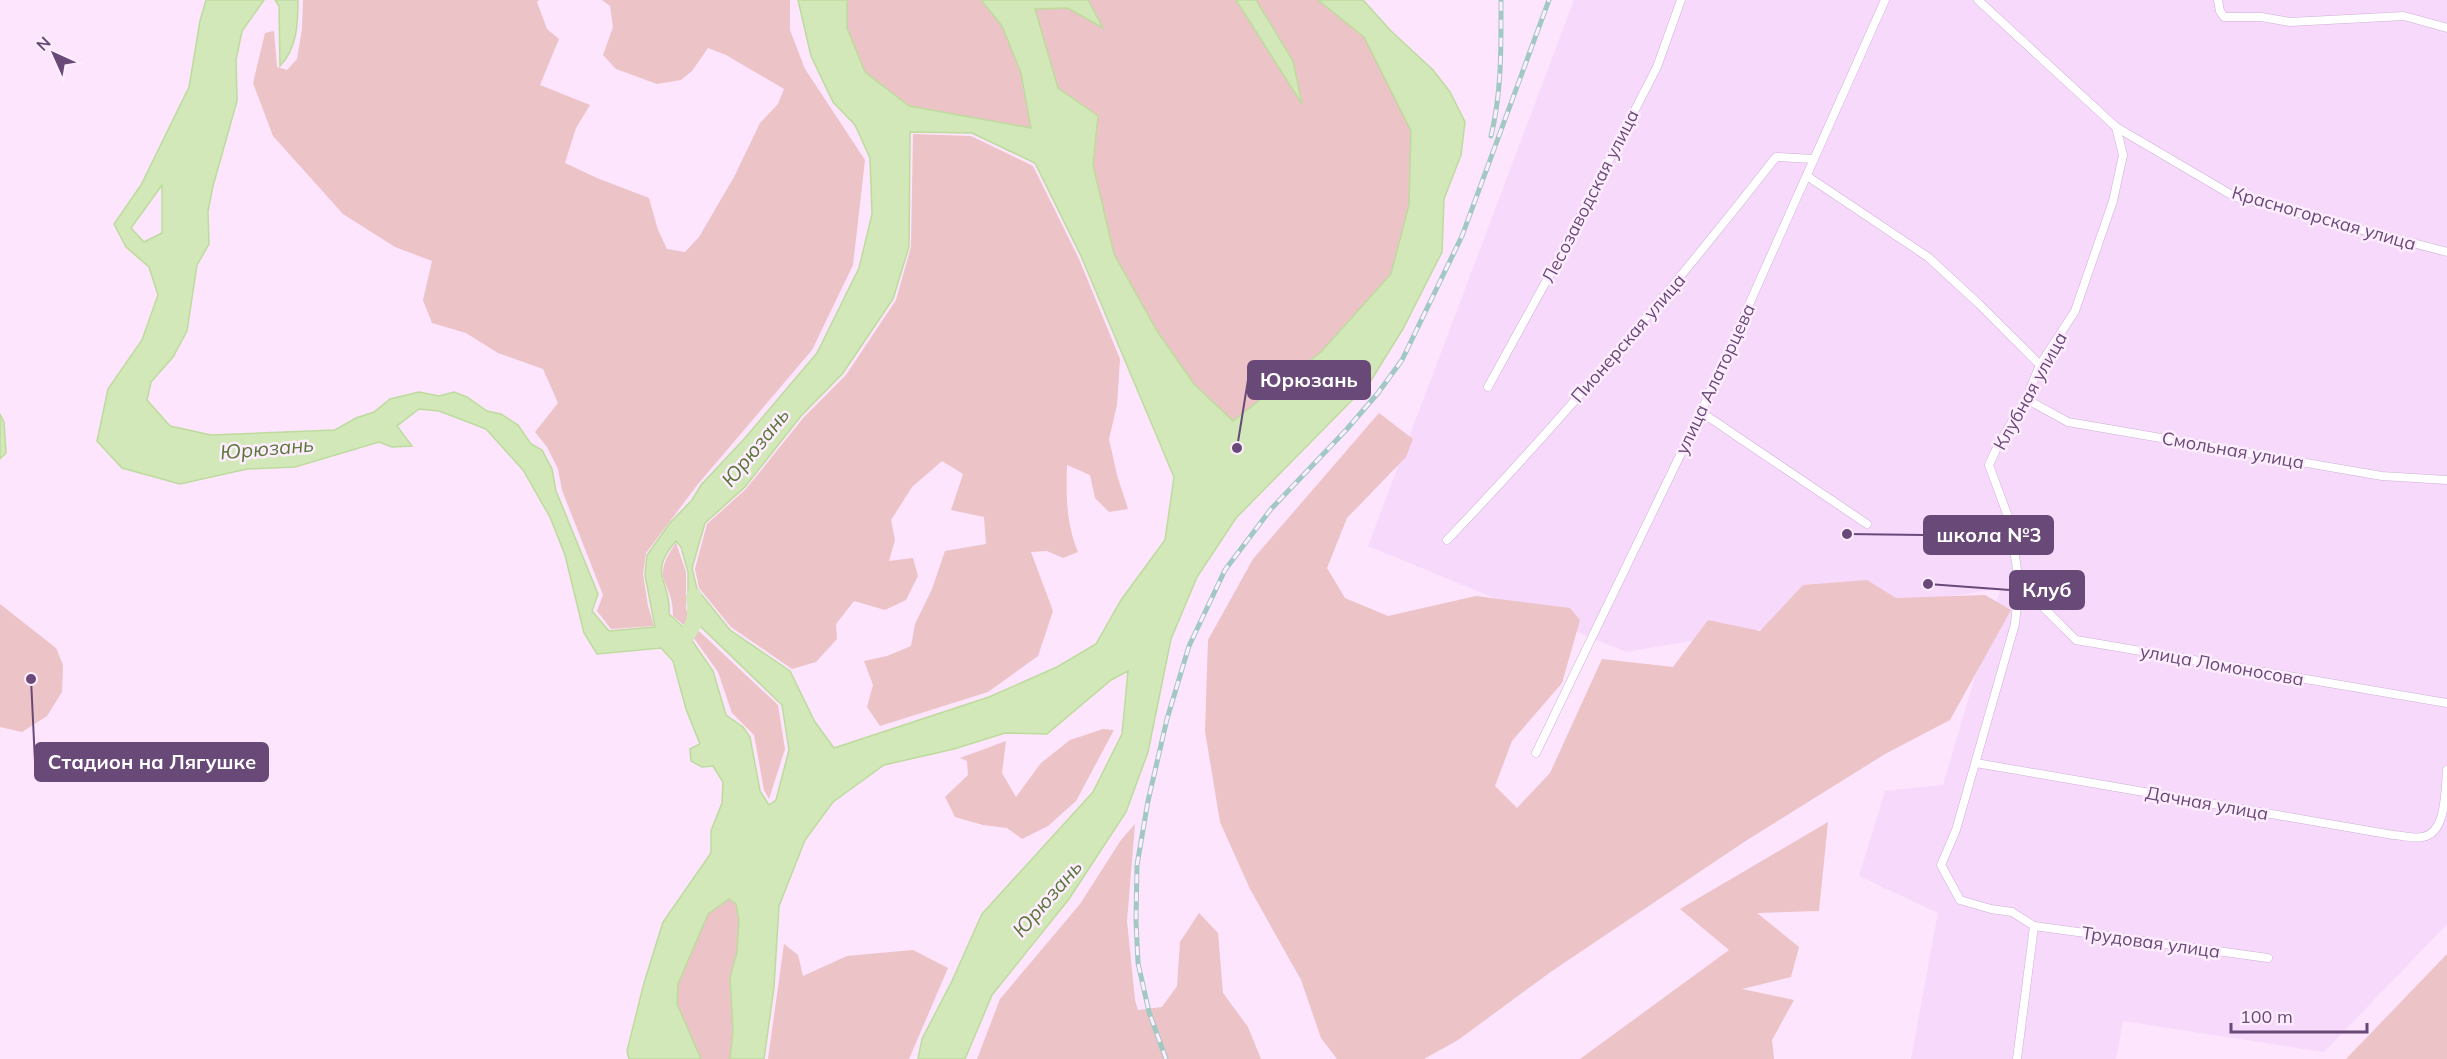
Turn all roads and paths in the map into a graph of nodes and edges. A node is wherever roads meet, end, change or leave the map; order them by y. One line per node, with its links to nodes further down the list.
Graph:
1 (1681, 0): 11 (street, Лесозаводская улица)
2 (1885, 0): 7 (street, улица Алаторцева)
3 (1978, 0): 6 (street, Красногорская улица)
4 (2217, 1): 5 (street)
5 (2447, 28)
6 (2116, 127): 9 (street, Красногорская улица); 10 (street, Клубная улица)
7 (1814, 159): 8 (street, улица Алаторцева); 16 (street, Пионерская улица)
8 (1807, 176): 10 (street); 13 (street, улица Алаторцева)
9 (2447, 252)
10 (2040, 364): 12 (street, Клубная улица)
11 (1488, 387)
12 (2026, 399): 14 (street, Смольная улица); 17 (street, Клубная улица)
13 (1701, 412): 15 (street); 19 (street, улица Алаторцева)
14 (2447, 480)
15 (1868, 524)
16 (1447, 540)
17 (2019, 583): 18 (street, улица Ломоносова); 20 (street, Клубная улица)
18 (2447, 703)
19 (1536, 753)
20 (1976, 763): 21 (street, Дачная улица); 22 (street, Трудовая улица)
21 (2447, 770)
22 (2034, 926): 23 (street, Трудовая улица); 24 (street)
23 (2268, 958)
24 (2017, 1059)

